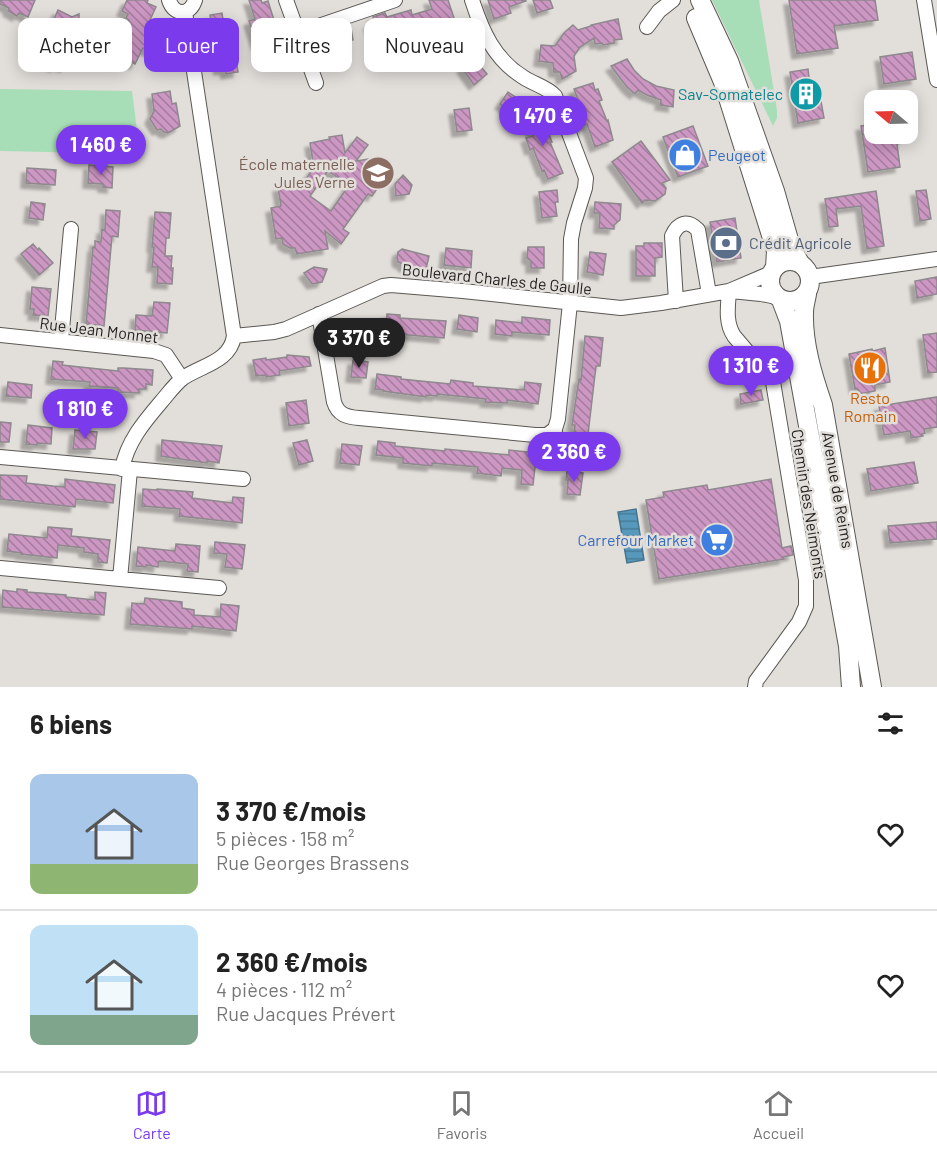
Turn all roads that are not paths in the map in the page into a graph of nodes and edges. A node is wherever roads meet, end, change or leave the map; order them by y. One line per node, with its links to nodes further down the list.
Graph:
1 (169, 0): 9 (street)
2 (286, 0): 10 (street)
3 (395, 0): 11 (street)
4 (472, 0): 24 (street)
5 (673, 0): 12 (street)
6 (688, 0): 18 (main road, Avenue de Reims)
7 (700, 0): 19 (main road, Avenue de Reims)
8 (924, 0): 14 (street)
9 (195, 4): 27 (street)
10 (293, 18)
11 (342, 18)
12 (647, 27)
13 (312, 72): 15 (street)
14 (937, 80)
15 (316, 83)
16 (71, 229): 28 (street)
17 (937, 259): 19 (street)
18 (773, 270): 19 (main road); 20 (street, Boulevard Charles de Gaulle); 22 (main road, Avenue de Reims)
19 (806, 278): 22 (main road); 40 (main road, Avenue de Reims)
20 (729, 291): 21 (street, Boulevard Charles de Gaulle); 22 (street, Boulevard Charles de Gaulle); 38 (street, Chemin des Neimonts)
21 (709, 294): 23 (street, Boulevard Charles de Gaulle); 23 (street)
22 (779, 299): 39 (main road, Avenue de Reims)
23 (676, 301): 24 (street, Boulevard Charles de Gaulle)
24 (570, 303): 25 (street, Boulevard Charles de Gaulle); 30 (street)
25 (319, 314): 27 (street, Boulevard Charles de Gaulle); 30 (street)
26 (0, 335): 28 (street, Rue Jean Monnet)
27 (234, 336): 29 (street)
28 (61, 341): 29 (street, Rue Jean Monnet)
29 (182, 379): 33 (street)
30 (555, 429): 32 (street)
31 (0, 457): 33 (street)
32 (553, 460)
33 (126, 469): 34 (street); 36 (street)
34 (243, 479)
35 (0, 568): 36 (street)
36 (120, 579): 37 (street)
37 (219, 588)
38 (755, 687)
39 (851, 687)
40 (872, 687)

